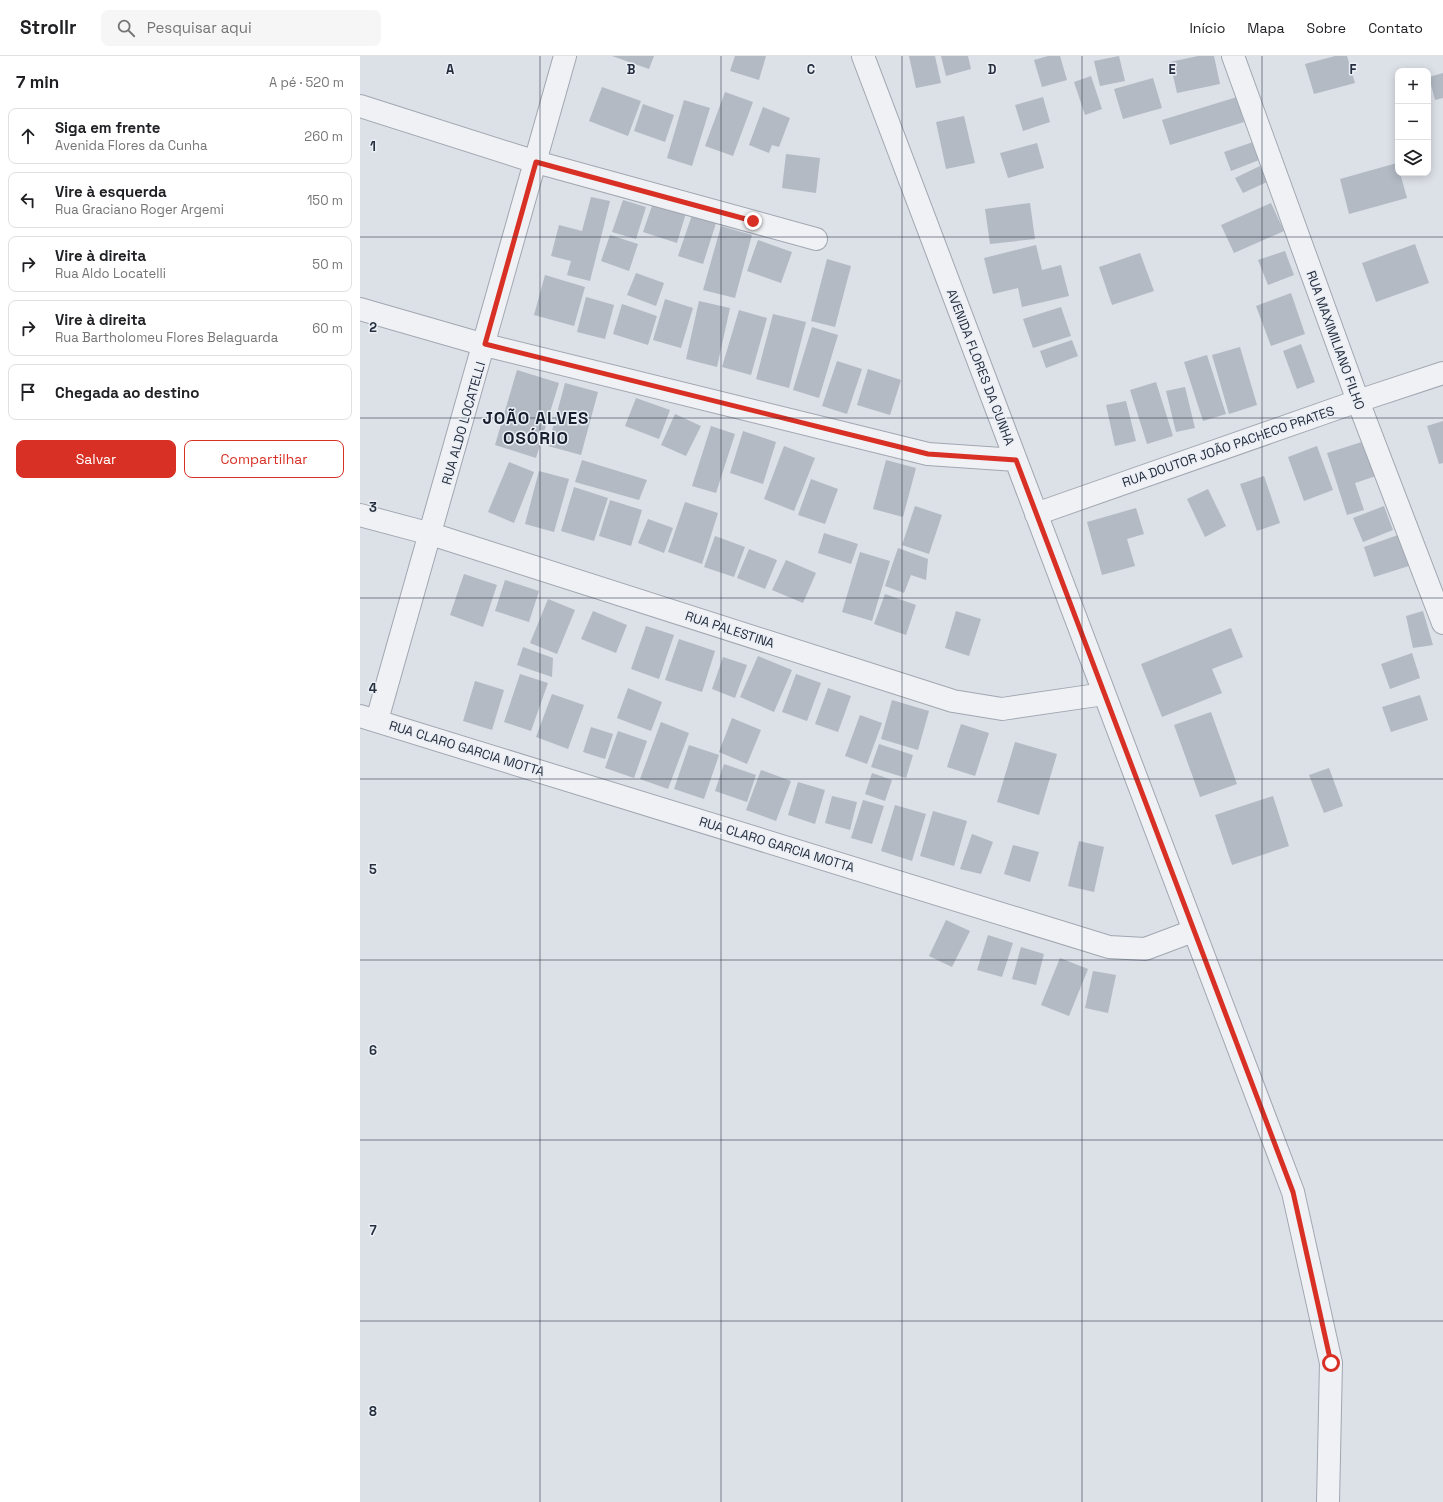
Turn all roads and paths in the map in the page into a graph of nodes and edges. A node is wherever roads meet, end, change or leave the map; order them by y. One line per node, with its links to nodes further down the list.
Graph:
1 (565, 56): 5 (street, RUA ALDO LOCATELLI)
2 (863, 56): 11 (street, AVENIDA FLORES DA CUNHA)
3 (1233, 56): 10 (street, RUA MAXIMILIANO FILHO)
4 (360, 106): 5 (street)
5 (536, 162): 6 (street); 8 (street, RUA ALDO LOCATELLI)
6 (816, 240)
7 (360, 309): 8 (street)
8 (485, 344): 11 (street); 14 (street, RUA ALDO LOCATELLI)
9 (1443, 373): 10 (street, RUA DOUTOR JOÃO PACHECO PRATES)
10 (1358, 401): 12 (street, RUA DOUTOR JOÃO PACHECO PRATES); 15 (street, RUA MAXIMILIANO FILHO)
11 (1016, 460): 12 (street, AVENIDA FLORES DA CUNHA)
12 (1036, 514): 16 (street, AVENIDA FLORES DA CUNHA)
13 (360, 515): 14 (street, RUA PALESTINA)
14 (431, 534): 16 (street, RUA PALESTINA); 17 (street, RUA ALDO LOCATELLI)
15 (1443, 623)
16 (1104, 694): 18 (street, AVENIDA FLORES DA CUNHA)
17 (369, 718): 18 (street, RUA CLARO GARCIA MOTTA)
18 (1193, 931): 19 (street, AVENIDA FLORES DA CUNHA)
19 (1328, 1502)

